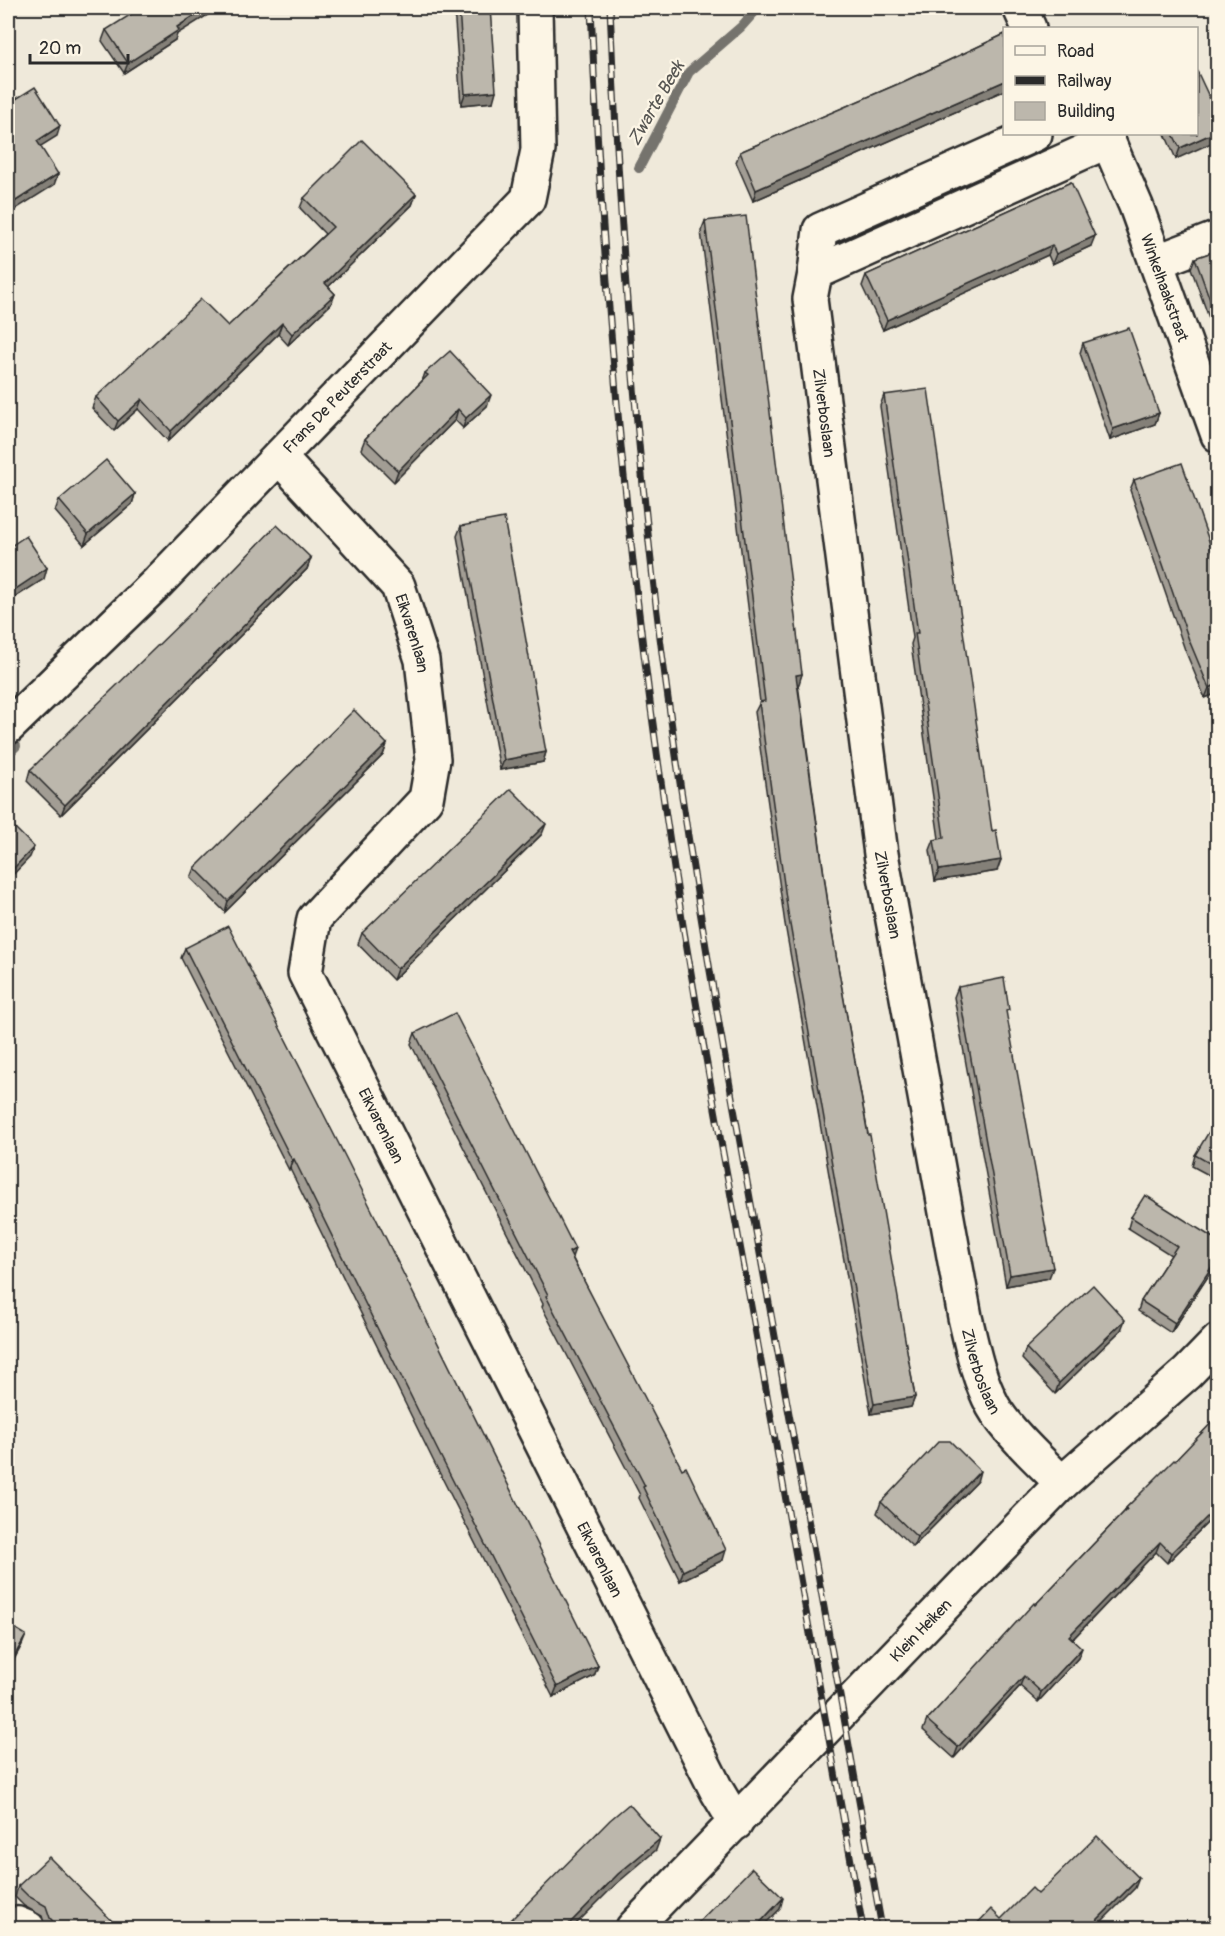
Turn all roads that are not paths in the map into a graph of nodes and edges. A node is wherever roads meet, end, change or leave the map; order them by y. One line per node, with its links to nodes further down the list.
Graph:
1 (535, 8): 10 (street, Frans De Peuterstraat)
2 (1020, 8): 3 (street)
3 (1029, 27)
4 (1033, 135): 8 (street, Zilverboslaan)
5 (1106, 137): 7 (street, Winkelhaakstraat); 8 (street)
6 (1218, 238): 7 (street)
7 (1156, 262): 9 (street, Winkelhaakstraat)
8 (815, 273): 13 (street, Zilverboslaan)
9 (1218, 435)
10 (279, 457): 11 (street, Frans De Peuterstraat); 14 (street, Eikvarenlaan)
11 (8, 727)
12 (1218, 1341): 13 (street, Klein Heiken)
13 (1062, 1483): 14 (street, Klein Heiken)
14 (736, 1823): 17 (street, Klein Heiken)
15 (13, 1929): 16 (street)
16 (28, 1929)
17 (633, 1929)

